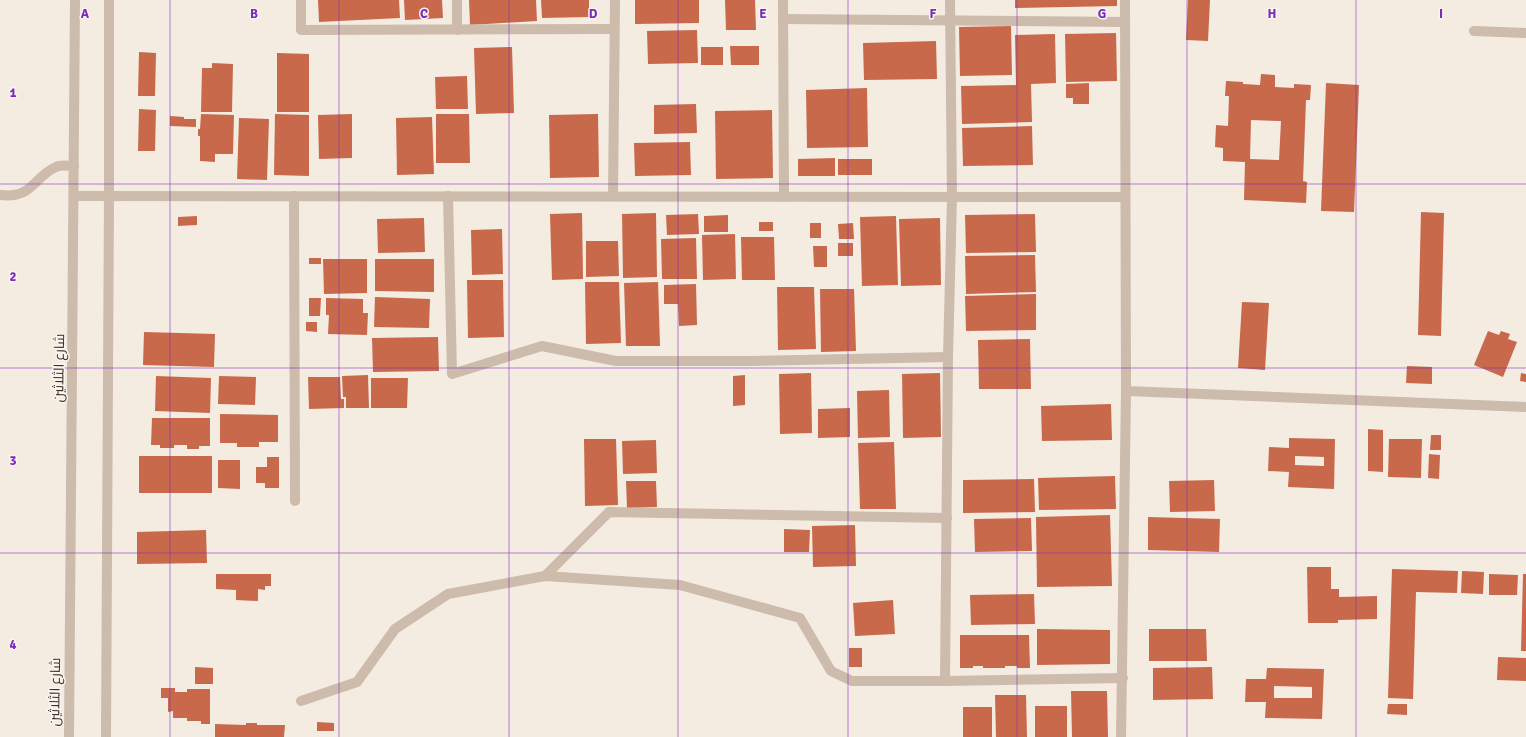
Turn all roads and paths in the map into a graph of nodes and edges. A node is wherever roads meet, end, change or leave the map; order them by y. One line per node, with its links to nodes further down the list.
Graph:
1 (75, 0): 16 (street, شارع الثلاثين)
2 (109, 0): 19 (street)
3 (301, 0): 13 (street)
4 (457, 0): 13 (street)
5 (615, 0): 12 (street)
6 (783, 0): 9 (street)
7 (950, 0): 10 (street)
8 (1126, 0): 11 (street)
9 (783, 19): 10 (street); 23 (street)
10 (950, 19): 11 (street); 24 (street)
11 (1126, 22): 25 (street)
12 (614, 29): 13 (street); 22 (street)
13 (457, 30)
14 (1474, 31): 15 (street)
15 (1526, 34)
16 (74, 166): 17 (street); 18 (street, شارع الثلاثين)
17 (0, 195)
18 (74, 196): 19 (street); 35 (street, شارع الثلاثين)
19 (109, 196): 20 (street); 36 (street)
20 (294, 196): 21 (street); 29 (street)
21 (448, 196): 22 (street); 26 (street)
22 (613, 196): 23 (street)
23 (784, 197): 24 (street)
24 (952, 197): 25 (street); 26 (street)
25 (1125, 197): 27 (street)
26 (948, 357): 30 (street)
27 (1126, 391): 28 (street); 32 (street)
28 (1526, 407)
29 (294, 501)
30 (946, 518): 31 (street); 33 (street)
31 (545, 576): 33 (street); 34 (street)
32 (1123, 678): 33 (street); 37 (street)
33 (945, 681)
34 (301, 701)
35 (69, 737)
36 (106, 737)
37 (1121, 737)

